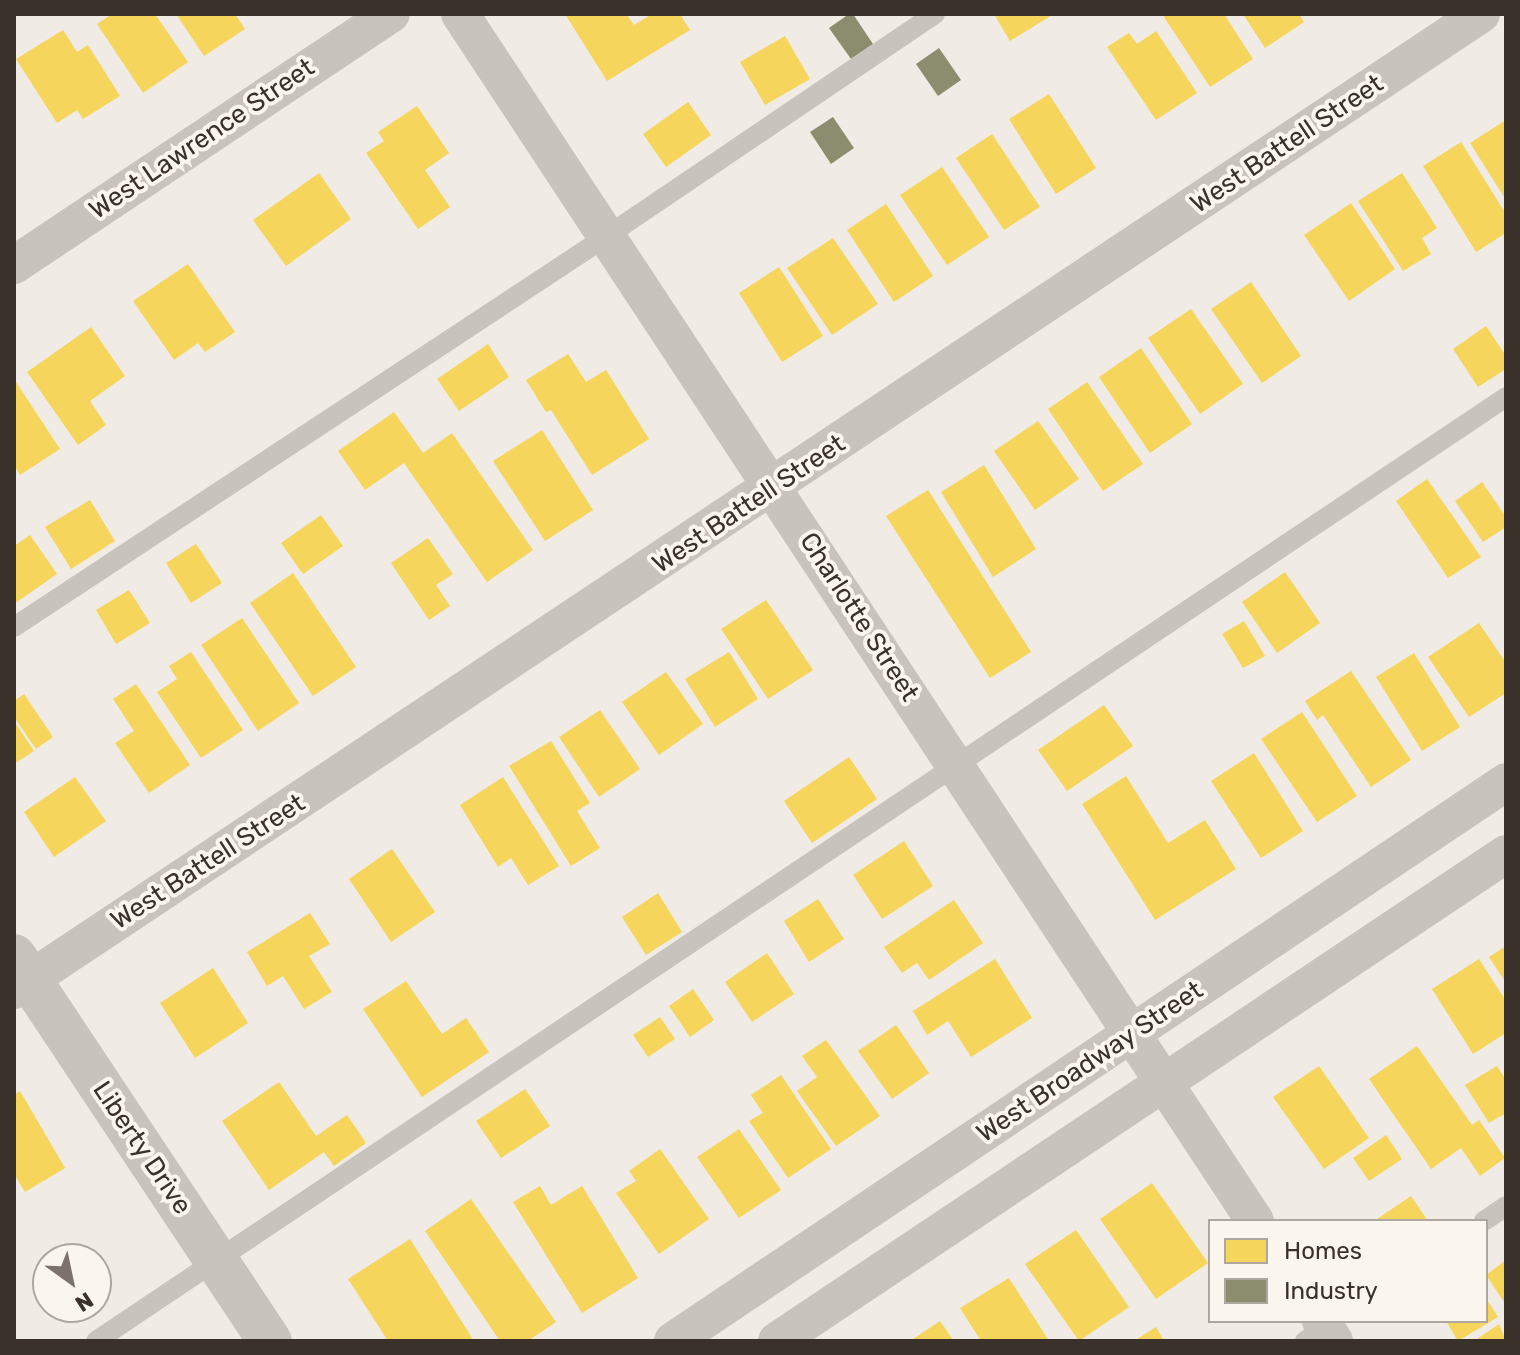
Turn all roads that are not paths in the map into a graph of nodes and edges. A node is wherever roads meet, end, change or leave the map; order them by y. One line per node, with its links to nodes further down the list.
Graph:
1 (391, 14): 6 (street, West Lawrence Street)
2 (460, 14): 5 (street, Charlotte Street)
3 (935, 14): 5 (lane)
4 (1481, 14): 8 (street, West Battell Street)
5 (607, 236): 8 (street, Charlotte Street); 9 (lane)
6 (14, 265)
7 (1506, 397): 10 (lane)
8 (774, 487): 10 (street, Charlotte Street); 13 (street, West Battell Street)
9 (14, 627)
10 (958, 767): 14 (street, Charlotte Street); 19 (lane)
11 (1506, 782): 14 (street, West Broadway Street)
12 (1506, 854): 15 (street)
13 (19, 975): 19 (street, Liberty Drive)
14 (1132, 1034): 15 (street, Charlotte Street); 22 (street, West Broadway Street)
15 (1165, 1082): 17 (street, Charlotte Street); 23 (street)
16 (1506, 1206): 18 (lane)
17 (1254, 1219)
18 (1487, 1219)
19 (217, 1261): 20 (lane); 21 (street, Liberty Drive)
20 (96, 1341)
21 (270, 1341)
22 (673, 1341)
23 (777, 1341)

